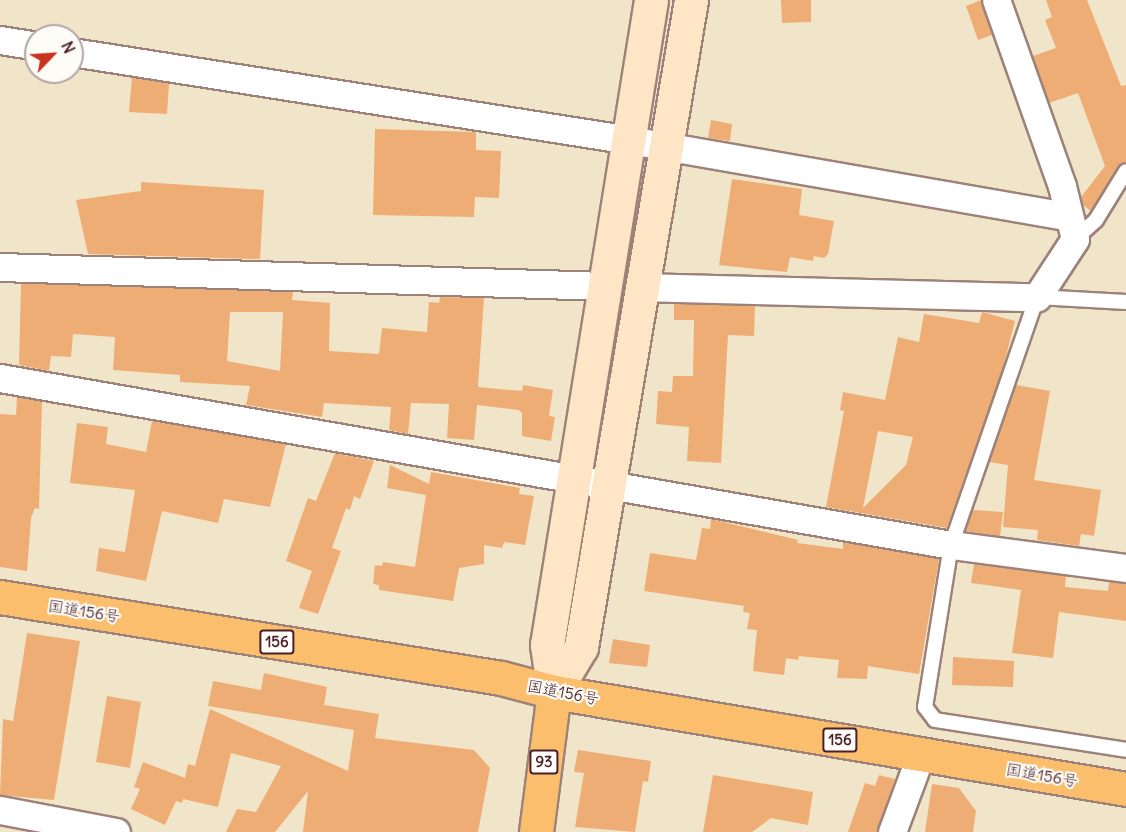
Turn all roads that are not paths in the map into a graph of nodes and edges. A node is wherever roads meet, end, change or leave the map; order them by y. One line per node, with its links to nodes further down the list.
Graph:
1 (651, 0): 7 (street)
2 (692, 0): 8 (street)
3 (996, 0): 10 (street)
4 (0, 40): 5 (street)
5 (24, 44)
6 (84, 54): 7 (street)
7 (630, 140): 8 (street); 12 (street)
8 (666, 147): 10 (street); 13 (street)
9 (1126, 171): 10 (lane)
10 (1071, 227): 14 (street)
11 (0, 267): 12 (street)
12 (603, 286): 17 (street)
13 (643, 286): 14 (street); 18 (street)
14 (1037, 297): 15 (lane); 19 (lane)
15 (1126, 302)
16 (0, 378): 17 (street)
17 (576, 479): 18 (street); 22 (street)
18 (610, 486): 19 (street); 22 (street)
19 (951, 545): 20 (street); 23 (lane)
20 (1126, 568)
21 (0, 597): 22 (main road, 国道156号 / 156)
22 (554, 692): 24 (main road, 国道156号 / 156); 28 (main road, 93)
23 (1126, 750)
24 (921, 754): 25 (main road, 国道156号 / 156); 29 (street)
25 (1126, 789)
26 (0, 810): 27 (street)
27 (116, 832)
28 (536, 832)
29 (892, 832)

